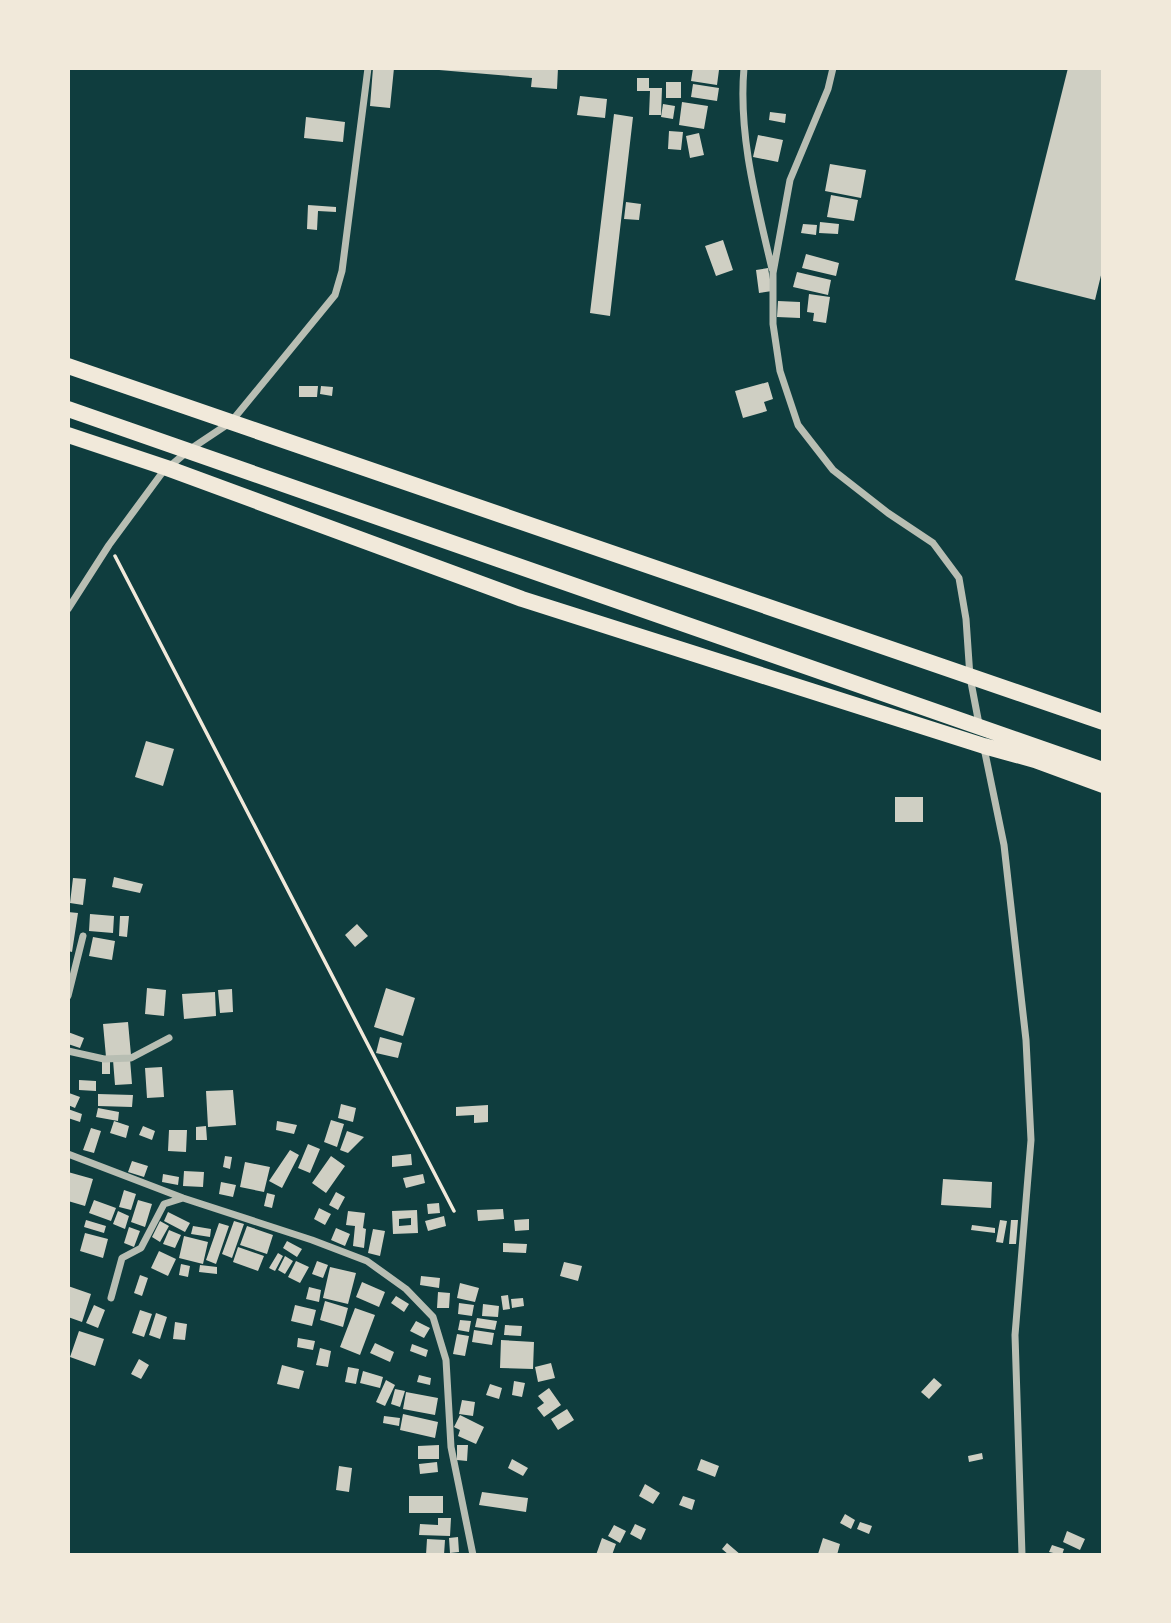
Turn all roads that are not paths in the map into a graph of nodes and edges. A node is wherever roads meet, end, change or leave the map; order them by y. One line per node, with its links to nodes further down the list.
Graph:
1 (368, 68): 7 (street)
2 (744, 68): 4 (street)
3 (833, 68): 4 (street)
4 (773, 273): 12 (street)
5 (68, 366): 7 (highway)
6 (68, 409): 9 (highway)
7 (231, 422): 9 (street); 12 (highway)
8 (68, 435): 10 (highway)
9 (189, 450): 10 (street); 14 (highway)
10 (167, 468): 11 (street); 15 (highway)
11 (68, 609)
12 (970, 677): 13 (highway); 14 (street)
13 (1103, 722)
14 (979, 725): 16 (highway)
15 (984, 746): 17 (highway); 26 (street)
16 (1103, 770)
17 (1103, 785)
18 (82, 936): 19 (street)
19 (68, 996)
20 (169, 1038): 21 (street)
21 (68, 1051)
22 (68, 1154): 23 (street)
23 (183, 1198): 24 (street); 25 (street)
24 (111, 1298)
25 (472, 1555)
26 (1022, 1555)

